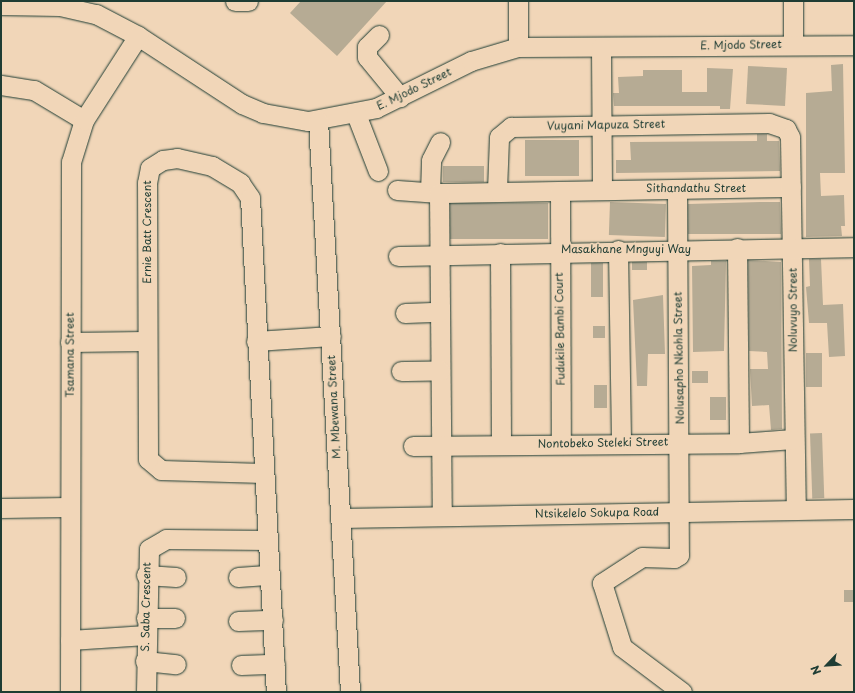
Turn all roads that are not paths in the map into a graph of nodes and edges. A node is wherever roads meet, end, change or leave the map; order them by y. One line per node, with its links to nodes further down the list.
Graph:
1 (235, 1): 2 (street)
2 (248, 1)
3 (518, 1): 12 (street)
4 (793, 1): 9 (street)
5 (30, 3): 6 (street, E. Mjodo Street); 8 (street, E. Mjodo Street)
6 (1, 4)
7 (379, 34): 14 (street)
8 (138, 36): 16 (street, Tsamana Street); 17 (street, E. Mjodo Street)
9 (793, 44): 10 (street, E. Mjodo Street); 11 (street, E. Mjodo Street)
10 (854, 45)
11 (601, 46): 12 (street, E. Mjodo Street); 19 (street)
12 (518, 47): 14 (street, E. Mjodo Street)
13 (1, 85): 16 (street)
14 (400, 97): 15 (street, E. Mjodo Street)
15 (356, 114): 17 (street, E. Mjodo Street); 21 (street)
16 (84, 120): 43 (street, Tsamana Street)
17 (318, 121): 40 (street, M. Mbewana Street)
18 (769, 123): 19 (street, Vuyani Mapuza Street); 22 (street, Noluvuyo Street)
19 (602, 124): 23 (street); 25 (street, Vuyani Mapuza Street)
20 (440, 142): 28 (street)
21 (378, 172)
22 (790, 187): 24 (street, Sithandathu Street); 29 (street, Noluvuyo Street)
23 (602, 188): 24 (street, Sithandathu Street); 27 (street, Sithandathu Street)
24 (677, 189): 32 (street, Nolusapho Nkohla Street)
25 (497, 190): 27 (street, Sithandathu Street); 28 (street, Sithandathu Street)
26 (396, 191): 28 (street, Sithandathu Street)
27 (560, 191): 33 (street, Fudukile Bambi Court)
28 (434, 192): 36 (street)
29 (793, 247): 30 (street, Masakhane Mnguyi Way); 31 (street, Masakhane Mnguyi Way); 46 (street, Noluvuyo Street)
30 (854, 247)
31 (737, 248): 32 (street, Masakhane Mnguyi Way); 50 (street)
32 (676, 249): 34 (street, Masakhane Mnguyi Way); 47 (street, Nolusapho Nkohla Street)
33 (559, 250): 34 (street, Masakhane Mnguyi Way); 35 (street, Masakhane Mnguyi Way); 49 (street, Fudukile Bambi Court)
34 (618, 250): 48 (street)
35 (500, 253): 36 (street, Masakhane Mnguyi Way); 51 (street)
36 (440, 255): 37 (street, Masakhane Mnguyi Way); 38 (street)
37 (398, 256)
38 (439, 312): 39 (street); 44 (street)
39 (405, 313)
40 (331, 336): 42 (street); 61 (street, M. Mbewana Street)
41 (145, 341): 42 (street, Ernie Batt Crescent); 43 (street); 54 (street, Ernie Batt Crescent)
42 (256, 341): 54 (street, Ernie Batt Crescent)
43 (70, 342): 55 (street, Tsamana Street)
44 (440, 370): 45 (street); 52 (street)
45 (401, 372)
46 (794, 439): 50 (street, Nontobeko Steleki Street); 58 (street, Noluvuyo Street)
47 (681, 442): 48 (street, Nontobeko Steleki Street); 50 (street, Nontobeko Steleki Street); 59 (street, Nolusapho Nkohla Street)
48 (621, 443): 49 (street, Nontobeko Steleki Street)
49 (561, 444): 51 (street, Nontobeko Steleki Street)
50 (739, 444)
51 (500, 445): 52 (street, Nontobeko Steleki Street)
52 (442, 446): 53 (street, Nontobeko Steleki Street); 60 (street)
53 (413, 447)
54 (263, 473): 62 (street)
55 (68, 507): 56 (street); 71 (street, Tsamana Street)
56 (1, 508)
57 (854, 509): 58 (street, Ntsikelelo Sokupa Road)
58 (796, 510): 59 (street, Ntsikelelo Sokupa Road)
59 (681, 511): 60 (street, Ntsikelelo Sokupa Road); 80 (street, Nolusapho Nkohla Street)
60 (442, 514): 61 (street, Ntsikelelo Sokupa Road)
61 (340, 518): 79 (street, M. Mbewana Street)
62 (268, 540): 63 (street, S. Saba Crescent); 64 (street)
63 (146, 575): 65 (street); 70 (street, S. Saba Crescent)
64 (270, 575): 66 (street); 68 (street)
65 (176, 577)
66 (238, 577)
67 (175, 618): 70 (street)
68 (273, 620): 69 (street); 74 (street)
69 (238, 621)
70 (146, 627): 71 (street); 72 (street, S. Saba Crescent)
71 (70, 640): 76 (street, Tsamana Street)
72 (145, 661): 73 (street); 77 (street, S. Saba Crescent)
73 (176, 664)
74 (275, 664): 75 (street); 78 (street)
75 (242, 665)
76 (70, 692)
77 (146, 692)
78 (276, 692)
79 (350, 692)
80 (682, 692)

